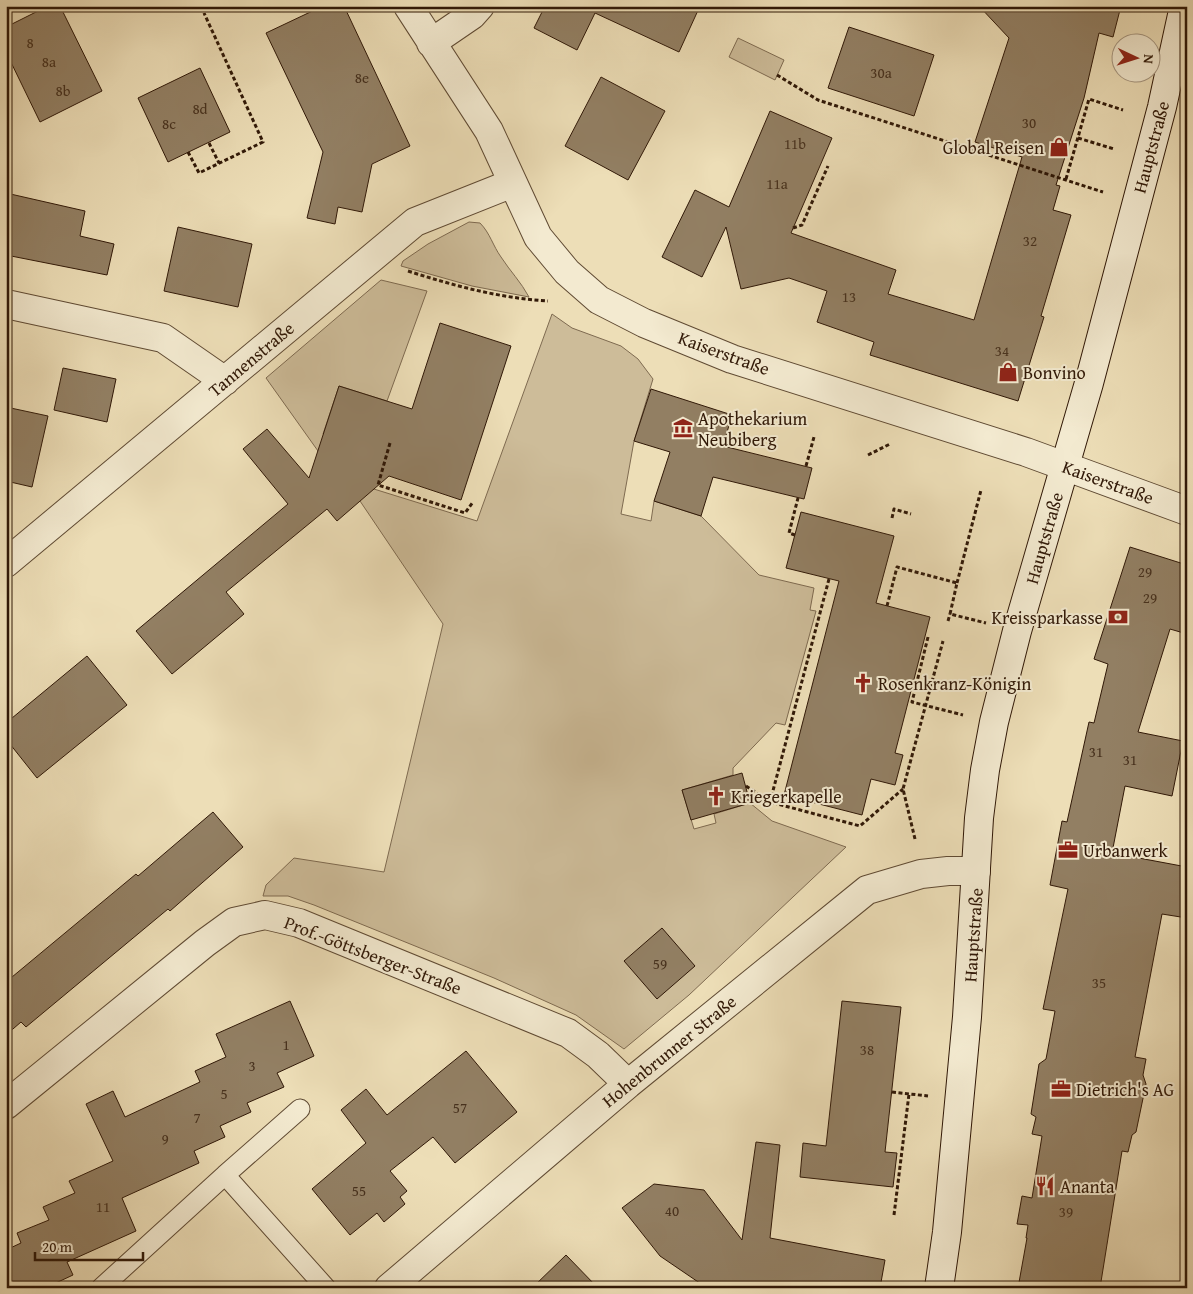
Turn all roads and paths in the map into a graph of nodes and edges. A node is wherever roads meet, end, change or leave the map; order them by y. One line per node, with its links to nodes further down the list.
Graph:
1 (408, 6): 7 (street, Kaiserstraße)
2 (480, 6): 7 (street)
3 (957, 6): 4 (path)
4 (978, 6)
5 (1184, 6): 27 (street, Hauptstraße)
6 (204, 13): 14 (path)
7 (431, 43): 17 (street, Kaiserstraße)
8 (777, 75): 16 (path)
9 (1123, 110): 10 (path)
10 (1078, 138): 12 (path); 16 (path)
11 (209, 143): 14 (path)
12 (1114, 149)
13 (188, 152): 14 (path)
14 (219, 163)
15 (828, 166): 19 (path)
16 (1066, 179): 18 (path)
17 (513, 183): 20 (street, Tannenstraße); 27 (street, Kaiserstraße)
18 (1104, 192)
19 (792, 228)
20 (370, 260): 21 (path); 23 (street, Tannenstraße)
21 (549, 301)
22 (6, 304): 23 (street)
23 (225, 381): 35 (street, Tannenstraße)
24 (814, 437): 26 (path)
25 (390, 443): 30 (path)
26 (806, 466)
27 (1065, 466): 31 (street, Kaiserstraße); 50 (street, Hauptstraße)
28 (981, 490): 37 (path)
29 (798, 498): 34 (path)
30 (473, 502)
31 (1187, 511)
32 (911, 514): 33 (path)
33 (892, 518)
34 (795, 535)
35 (6, 563)
36 (829, 579): 48 (path)
37 (957, 583): 38 (path); 39 (path)
38 (887, 606)
39 (950, 614): 40 (path); 41 (path)
40 (948, 621)
41 (989, 624)
42 (928, 637): 44 (path)
43 (943, 641): 44 (path)
44 (925, 706): 45 (path); 47 (path)
45 (964, 716)
46 (746, 786): 48 (path)
47 (903, 789): 48 (path); 49 (path)
48 (770, 802)
49 (915, 839)
50 (976, 872): 51 (street, Hohenbrunner Straße); 62 (street, Hauptstraße)
51 (628, 1084): 55 (street, Prof.-Göttsberger-Straße); 61 (street, Hohenbrunner Straße)
52 (892, 1092): 53 (path)
53 (909, 1094): 54 (path); 58 (path)
54 (928, 1096)
55 (6, 1105)
56 (300, 1109): 57 (lane)
57 (225, 1175): 59 (lane); 60 (lane)
58 (894, 1215)
59 (101, 1288)
60 (326, 1288)
61 (389, 1288)
62 (939, 1288)

